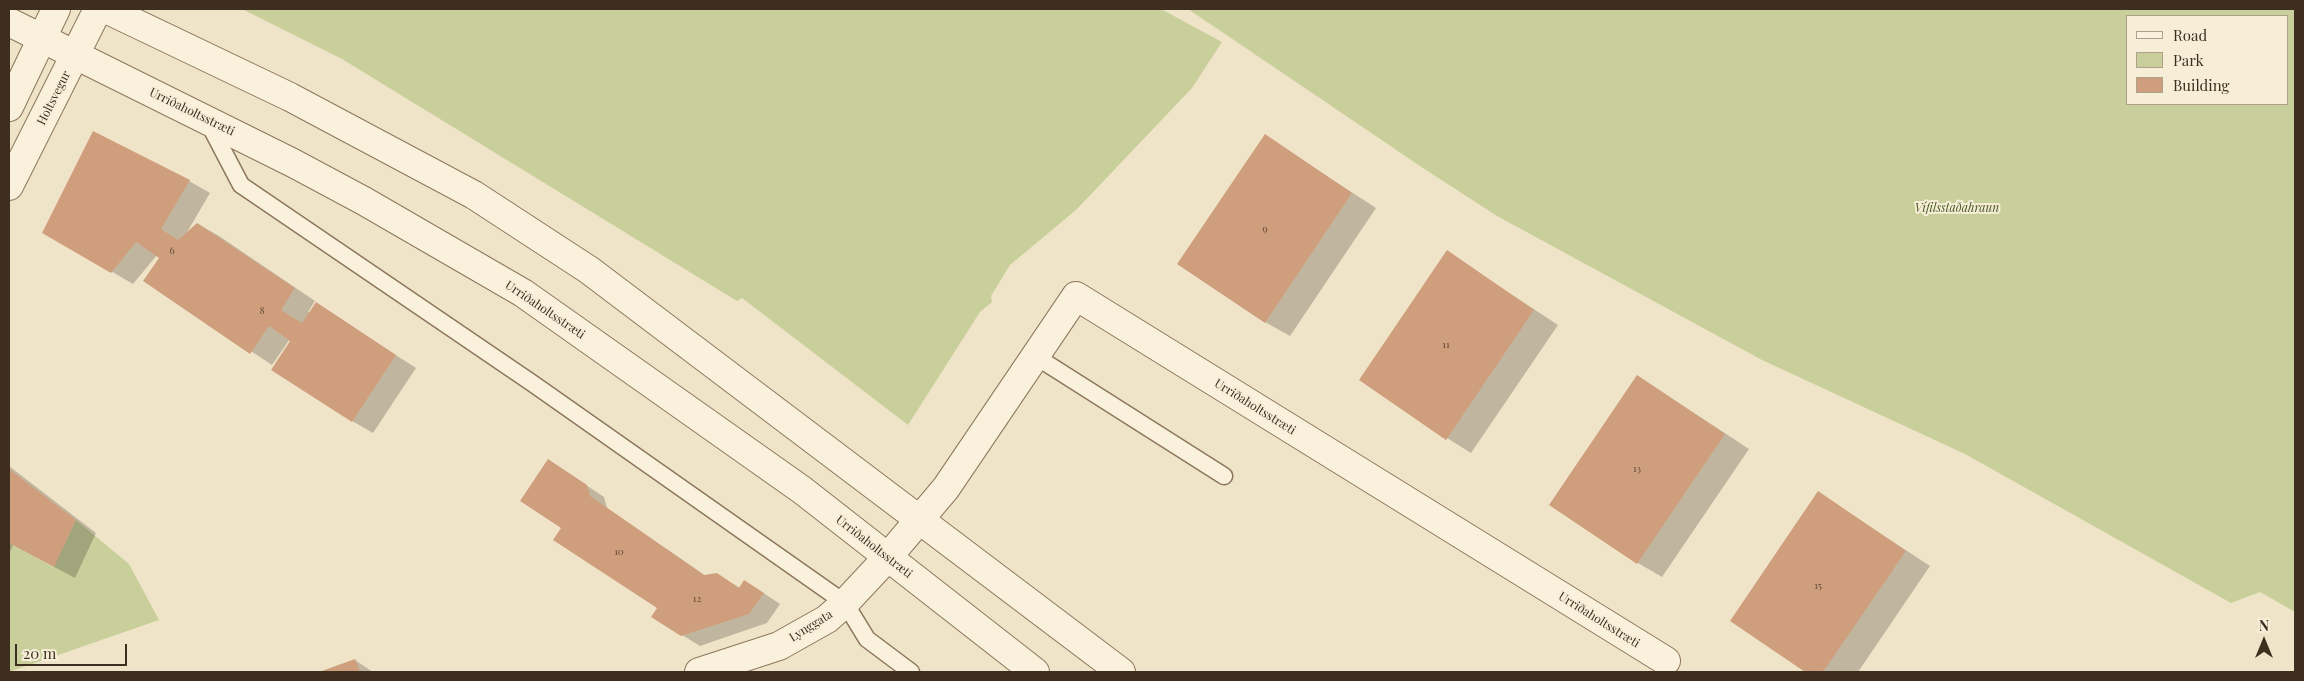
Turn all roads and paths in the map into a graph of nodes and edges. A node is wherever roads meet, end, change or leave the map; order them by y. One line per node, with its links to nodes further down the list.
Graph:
1 (56, 9): 5 (street)
2 (98, 9): 6 (street, Holtsvegur)
3 (106, 9): 12 (street)
4 (9, 22): 5 (street, Urriðaholtsstræti)
5 (41, 39): 6 (street, Urriðaholtsstræti); 7 (street)
6 (75, 55): 8 (street, Urriðaholtsstræti); 9 (street, Holtsvegur)
7 (9, 107)
8 (205, 118): 13 (street, Urriðaholtsstræti); 14 (lane)
9 (9, 186)
10 (1035, 356): 11 (lane); 12 (street, Urriðaholtsstræti); 15 (street, Urriðaholtsstræti)
11 (1224, 476)
12 (919, 521): 13 (street, Lynggata); 19 (street)
13 (887, 558): 14 (street, Lynggata); 18 (street, Urriðaholtsstræti)
14 (845, 603): 16 (street, Lynggata); 17 (lane)
15 (1666, 661)
16 (699, 672)
17 (910, 672)
18 (1035, 672)
19 (1121, 672)

